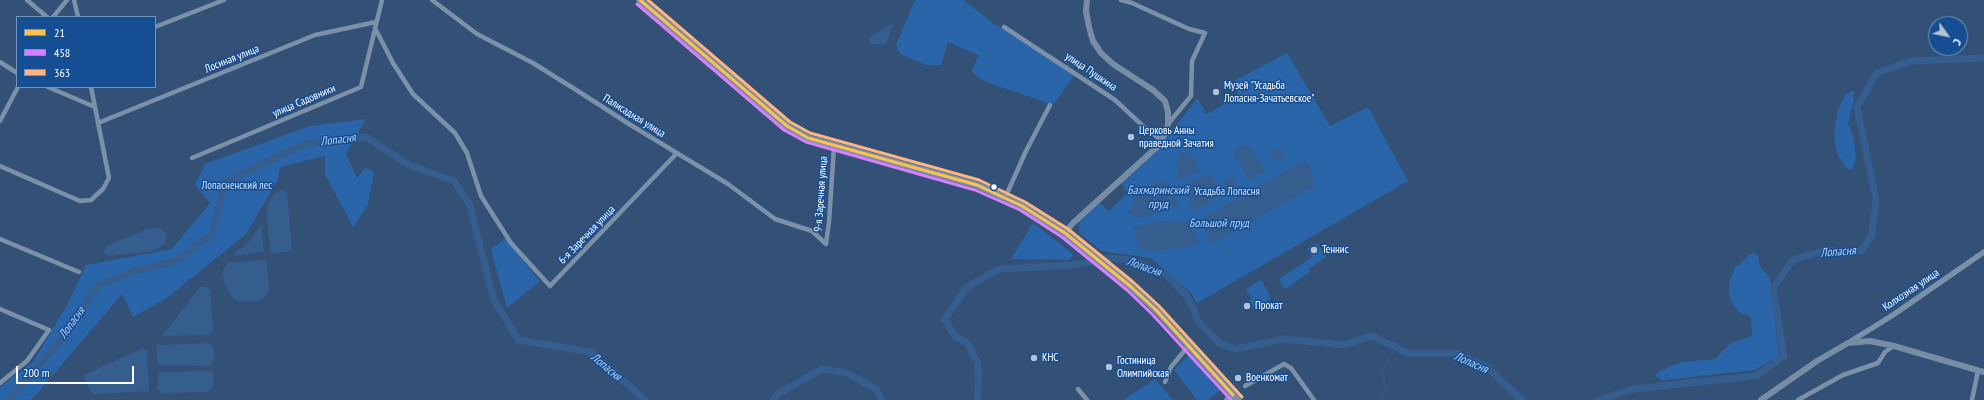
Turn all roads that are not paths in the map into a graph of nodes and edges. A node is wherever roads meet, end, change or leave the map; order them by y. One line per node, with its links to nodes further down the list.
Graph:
1 (27, 0): 10 (street)
2 (67, 0): 11 (street)
3 (74, 0): 12 (street)
4 (224, 0): 14 (street)
5 (382, 0): 13 (street, улица Садовники)
6 (432, 0): 29 (street, Палисадная улица)
7 (640, 0): 28 (main road)
8 (1087, 0): 26 (main road, улица Пушкина)
9 (1121, 0): 26 (street)
10 (46, 16)
11 (54, 16)
12 (78, 16)
13 (376, 22): 16 (street, улица Садовники); 25 (street, Лосиная улица)
14 (156, 27)
15 (1004, 27): 27 (street, улица Пушкина)
16 (375, 28): 29 (street, 6-я Заречная улица); 30 (street, улица Садовники)
17 (0, 62): 18 (street)
18 (16, 72)
19 (17, 88): 24 (street)
20 (50, 88): 23 (street)
21 (91, 88): 23 (street)
22 (1050, 105): 32 (street)
23 (95, 107): 25 (street)
24 (0, 121)
25 (98, 123): 31 (street)
26 (1168, 124): 27 (main road, улица Пушкина)
27 (1162, 140): 33 (main road, улица Пушкина)
28 (834, 147): 32 (main road); 35 (street, 9-я Заречная улица)
29 (677, 153): 35 (street, Палисадная улица)
30 (192, 158)
31 (0, 166)
32 (1005, 198): 33 (main road)
33 (1065, 233): 40 (main road)
34 (0, 238): 37 (street)
35 (826, 244)
36 (1984, 252): 39 (street, Колхозная улица)
37 (79, 272)
38 (0, 310): 44 (street)
39 (1848, 343): 41 (main road, Колхозная улица); 51 (main road, Колхозная улица)
40 (1189, 345): 43 (street); 47 (main road)
41 (1894, 346): 42 (main road, Колхозная улица); 52 (street)
42 (1981, 372): 53 (street)
43 (1165, 382)
44 (0, 383)
45 (1245, 386): 50 (street)
46 (1078, 389): 48 (street)
47 (1235, 398): 49 (main road)
48 (1086, 400)
49 (1227, 400)
50 (1314, 400)
51 (1761, 400)
52 (1798, 400)
53 (1972, 400)

